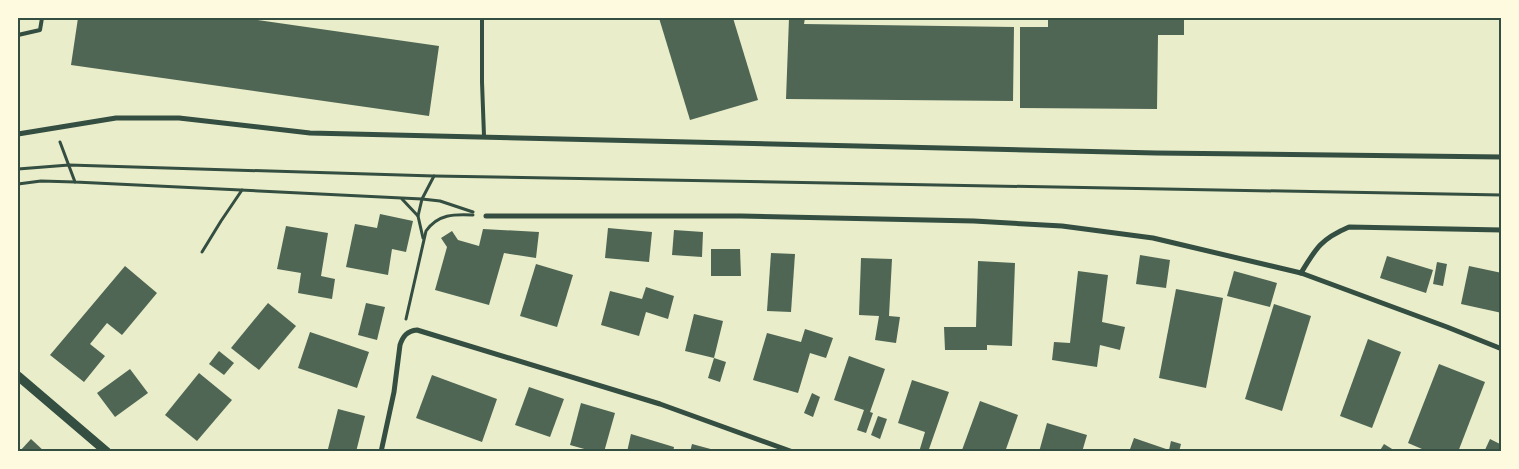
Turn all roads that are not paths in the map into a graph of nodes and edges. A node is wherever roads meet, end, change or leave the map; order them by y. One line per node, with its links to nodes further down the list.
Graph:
1 (42, 18): 3 (lane)
2 (482, 18): 5 (lane)
3 (18, 35)
4 (18, 134): 5 (street)
5 (484, 136): 6 (street)
6 (1502, 157)
7 (486, 216): 9 (street)
8 (1502, 230): 9 (street)
9 (1301, 273): 10 (street)
10 (1502, 349)
11 (18, 376): 12 (street)
12 (107, 452)
13 (381, 452): 14 (street)
14 (793, 452)

